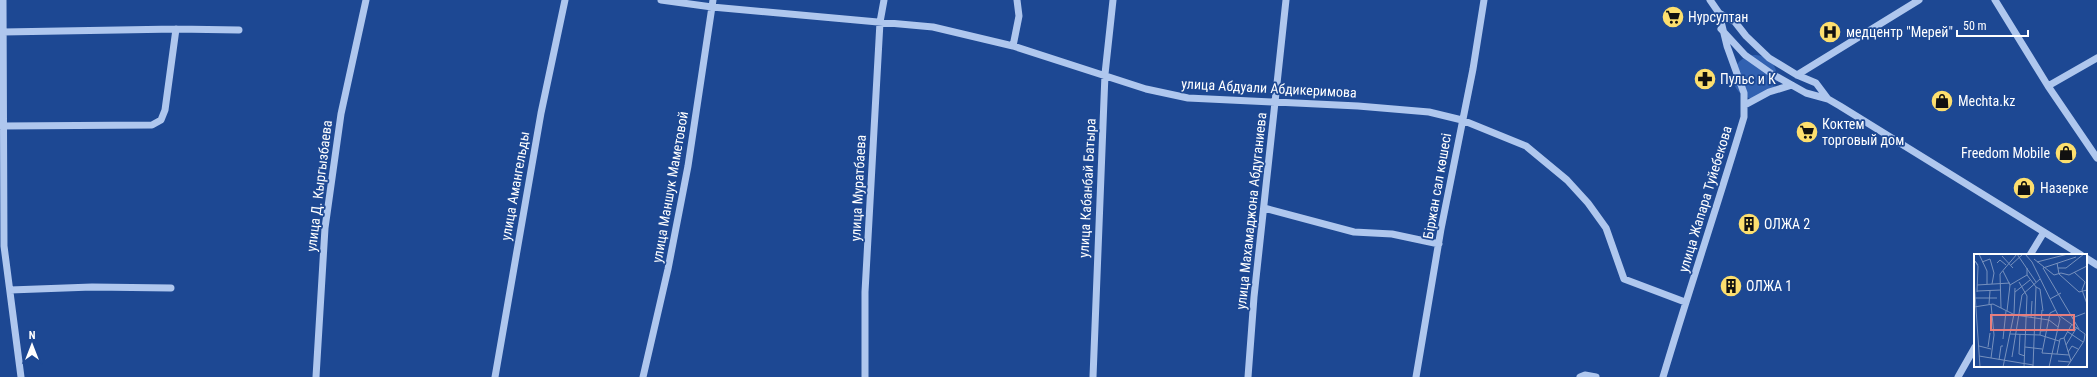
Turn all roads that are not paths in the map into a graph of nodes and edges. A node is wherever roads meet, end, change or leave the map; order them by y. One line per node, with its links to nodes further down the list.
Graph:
1 (3, 0): 19 (street)
2 (366, 0): 44 (street, улица Д. Кыргызбаева)
3 (565, 0): 45 (street, улица Амангельды)
4 (661, 0): 13 (street, улица Абдуали Абдикеримова)
5 (884, 0): 15 (street, улица Муратбаева)
6 (1017, 0): 20 (street)
7 (1113, 0): 22 (street, улица Кабанбай Батыра)
8 (1286, 0): 27 (street, улица Махамаджона Абдуганиева)
9 (1484, 0): 29 (street, Біржан сал көшесі)
10 (1710, 0): 14 (street)
11 (1919, 0): 23 (street)
12 (1995, 0): 25 (street)
13 (713, 3): 15 (street, улица Абдуали Абдикеримова); 46 (street, улица Маншук Маметовой)
14 (1718, 13): 17 (street, улица Жапара Туйебекова); 23 (street)
15 (880, 22): 20 (street, улица Абдуали Абдикеримова); 47 (street, улица Муратбаева)
16 (176, 29): 18 (street); 19 (street); 30 (street)
17 (1721, 29): 24 (street); 28 (street, улица Жапара Туйебекова)
18 (239, 30)
19 (3, 32): 30 (street)
20 (1013, 46): 22 (street, улица Абдуали Абдикеримова)
21 (2097, 58): 25 (street)
22 (1105, 74): 27 (street, улица Абдуали Абдикеримова); 48 (street, улица Кабанбай Батыра)
23 (1797, 75): 26 (street)
24 (1792, 85): 26 (street); 28 (street)
25 (2048, 86): 31 (street)
26 (1828, 100): 33 (street)
27 (1277, 102): 29 (street, улица Абдуали Абдикеримова); 32 (street, улица Махамаджона Абдуганиева)
28 (1745, 105): 41 (street, улица Жапара Туйебекова)
29 (1462, 120): 34 (street, Біржан сал көшесі); 41 (street, улица Абдуали Абдикеримова)
30 (2, 126): 40 (street)
31 (2097, 158)
32 (1264, 208): 34 (street); 49 (street, улица Махамаджона Абдуганиева)
33 (2044, 232): 35 (street); 36 (street)
34 (1439, 244): 50 (street, Біржан сал көшесі)
35 (2031, 254)
36 (2079, 254)
37 (2087, 259): 38 (street)
38 (2097, 265)
39 (170, 288): 40 (street)
40 (10, 290): 43 (street)
41 (1685, 302): 53 (street, улица Жапара Туйебекова)
42 (1974, 349): 54 (street)
43 (22, 377)
44 (316, 377)
45 (495, 377)
46 (643, 377)
47 (865, 377)
48 (1093, 377)
49 (1248, 377)
50 (1416, 377)
51 (1580, 377): 52 (street)
52 (1596, 377)
53 (1663, 377)
54 (1958, 377)

